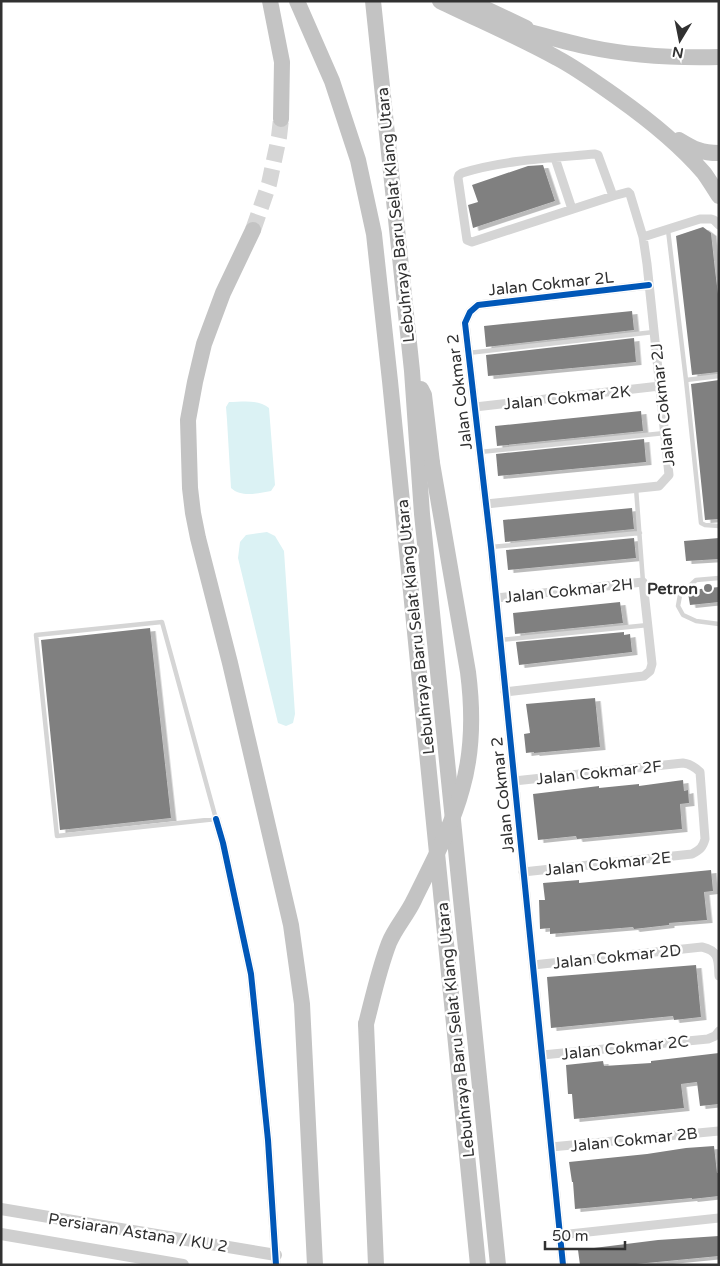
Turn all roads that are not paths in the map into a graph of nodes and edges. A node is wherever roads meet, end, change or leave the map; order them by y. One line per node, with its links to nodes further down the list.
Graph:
1 (270, 1): 9 (highway)
2 (297, 1): 60 (highway, Lebuhraya Baru Selat Klang Utara)
3 (373, 1): 23 (highway, Lebuhraya Baru Selat Klang Utara)
4 (440, 1): 6 (highway); 8 (highway)
5 (469, 1): 6 (highway)
6 (543, 36): 7 (highway)
7 (719, 57)
8 (641, 114): 10 (highway); 13 (highway)
9 (282, 120)
10 (719, 153)
11 (554, 158): 12 (street); 14 (street); 14 (street)
12 (613, 196): 14 (street); 18 (street, Jalan Cokmar 2J)
13 (719, 196)
14 (572, 209)
15 (719, 225): 17 (street)
16 (253, 230): 58 (highway)
17 (668, 230): 18 (street); 25 (lane)
18 (643, 237): 19 (street, Jalan Cokmar 2J)
19 (649, 285): 20 (street, Jalan Cokmar 2L); 21 (street, Jalan Cokmar 2J)
20 (465, 323): 22 (street, Jalan Cokmar 2)
21 (654, 332): 22 (lane); 26 (street, Jalan Cokmar 2J)
22 (468, 354): 27 (street, Jalan Cokmar 2)
23 (412, 371): 59 (highway, bridge); 61 (highway, Lebuhraya Baru Selat Klang Utara)
24 (719, 376): 25 (lane)
25 (686, 380): 32 (lane)
26 (660, 386): 27 (street, Jalan Cokmar 2K); 28 (street, Jalan Cokmar 2J)
27 (475, 407): 29 (street, Jalan Cokmar 2)
28 (665, 433): 29 (lane); 30 (street, Jalan Cokmar 2J)
29 (480, 452): 31 (street, Jalan Cokmar 2)
30 (636, 488): 31 (street, Jalan Cokmar 2J); 33 (lane)
31 (486, 504): 34 (street, Jalan Cokmar 2)
32 (719, 526)
33 (640, 533): 34 (lane); 36 (lane)
34 (490, 547): 37 (street, Jalan Cokmar 2)
35 (719, 578): 38 (lane)
36 (643, 582): 37 (street, Jalan Cokmar 2H); 39 (street)
37 (496, 598): 40 (street, Jalan Cokmar 2)
38 (719, 624)
39 (648, 625): 40 (lane); 41 (street)
40 (500, 640): 41 (street, Jalan Cokmar 2)
41 (505, 692): 42 (street, Jalan Cokmar 2)
42 (514, 781): 44 (street, Jalan Cokmar 2F); 45 (street, Jalan Cokmar 2)
43 (216, 819): 43 (lane); 56 (street)
44 (692, 854): 45 (street, Jalan Cokmar 2E)
45 (523, 872): 46 (street, Jalan Cokmar 2)
46 (533, 965): 47 (street, Jalan Cokmar 2D); 49 (street, Jalan Cokmar 2)
47 (719, 976)
48 (719, 1031): 49 (street, Jalan Cokmar 2C)
49 (542, 1055): 51 (street, Jalan Cokmar 2)
50 (718, 1130): 51 (street, Jalan Cokmar 2B)
51 (551, 1147): 55 (street, Jalan Cokmar 2)
52 (1, 1210): 56 (street, Persiaran Astana / KU 2)
53 (719, 1218): 55 (street)
54 (1, 1234): 57 (street, Persiaran Astana / KU 2)
55 (560, 1235): 62 (street, Jalan Cokmar 2)
56 (276, 1260)
57 (182, 1265)
58 (315, 1265)
59 (376, 1265)
60 (478, 1265)
61 (498, 1265)
62 (563, 1265)

